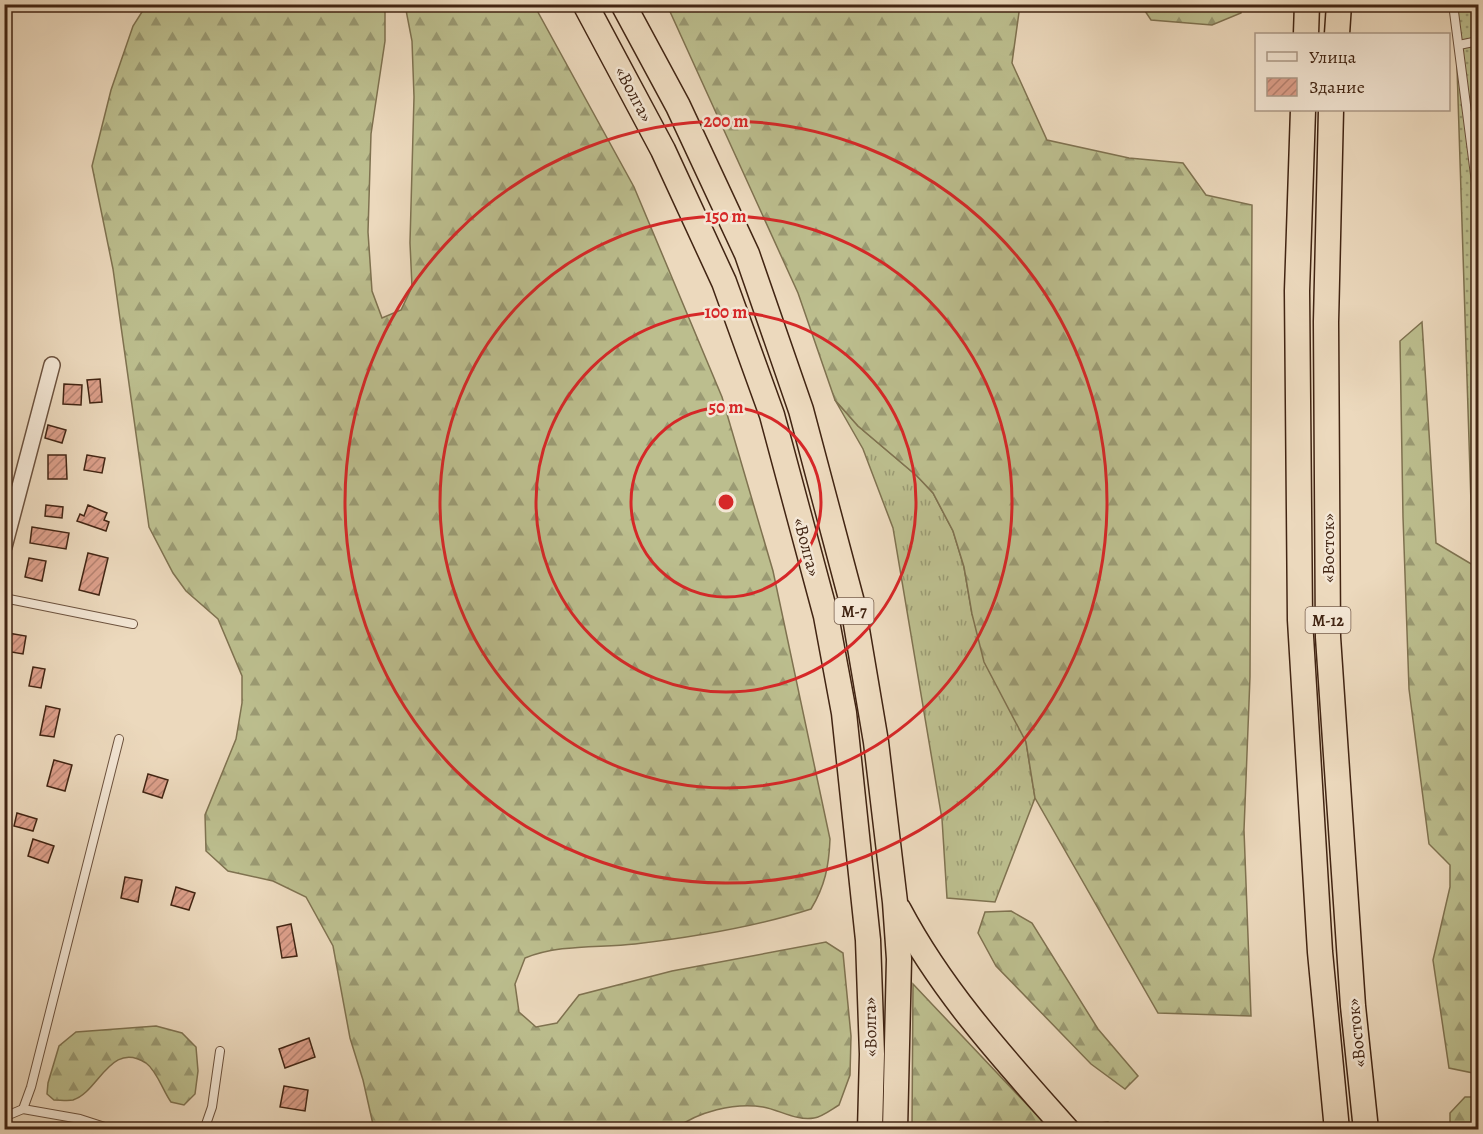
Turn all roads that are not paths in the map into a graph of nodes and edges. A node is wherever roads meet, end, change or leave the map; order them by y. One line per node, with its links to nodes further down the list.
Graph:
1 (585, 4): 24 (highway, «Волга» / М-7)
2 (623, 4): 18 (highway, «Волга» / М-7)
3 (1307, 4): 6 (highway)
4 (1339, 4): 7 (highway)
5 (1453, 4): 9 (lane)
6 (1306, 33)
7 (1336, 33)
8 (1479, 41): 9 (lane)
9 (1459, 45): 12 (lane)
10 (1304, 111): 27 (highway, «Восток» / М-12)
11 (1331, 111): 28 (highway, «Восток» / М-12)
12 (1479, 198)
13 (52, 365): 14 (street)
14 (4, 547)
15 (4, 598): 16 (lane)
16 (133, 624)
17 (119, 739): 20 (lane)
18 (895, 902): 25 (highway, «Волга» / М-7); 26 (highway)
19 (220, 1051): 23 (lane)
20 (23, 1109): 21 (lane); 22 (lane)
21 (4, 1117)
22 (114, 1130)
23 (204, 1130)
24 (870, 1130)
25 (895, 1130)
26 (1067, 1130)
27 (1337, 1130)
28 (1366, 1130)

